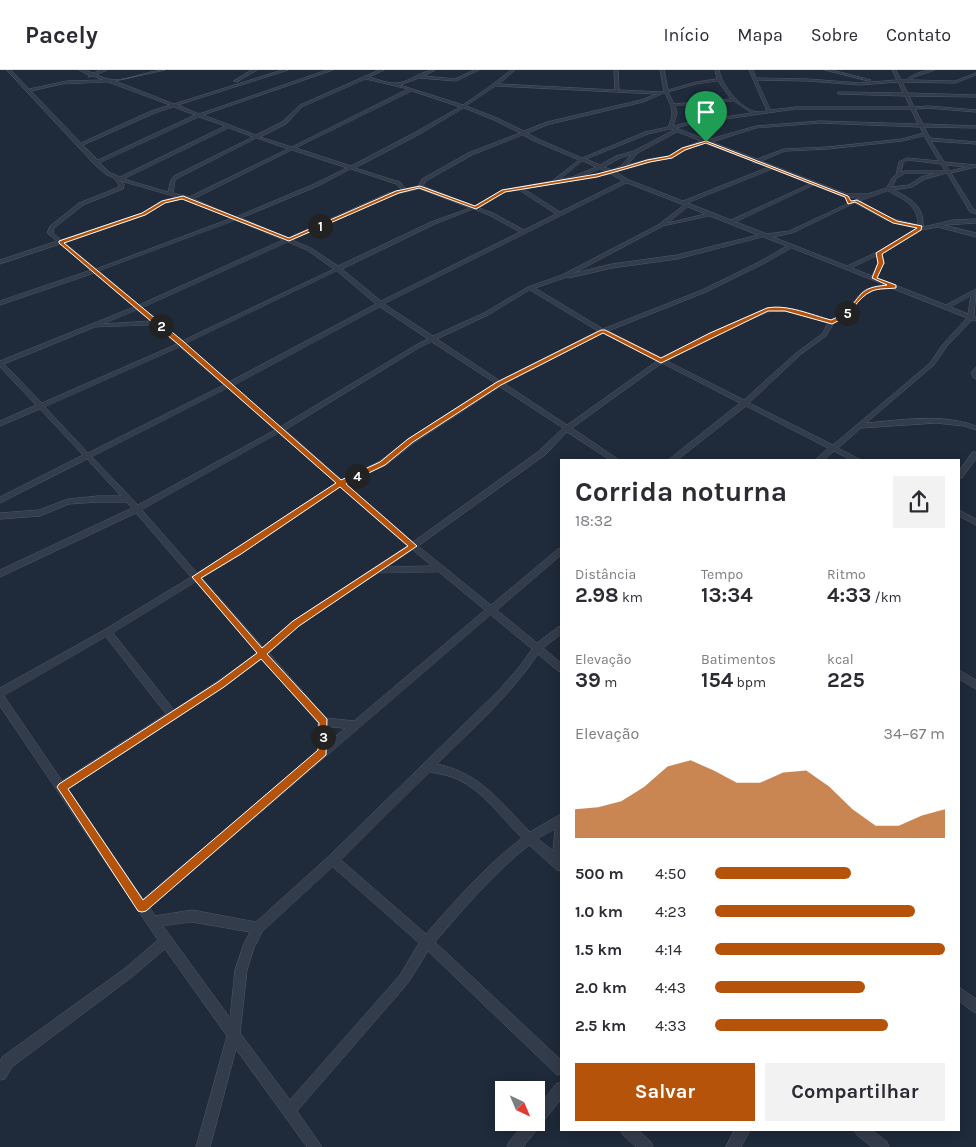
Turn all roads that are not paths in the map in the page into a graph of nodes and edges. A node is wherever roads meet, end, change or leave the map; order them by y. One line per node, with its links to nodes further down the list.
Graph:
1 (10, 70): 35 (street)
2 (81, 70): 20 (street)
3 (105, 70): 20 (street)
4 (163, 70): 24 (street)
5 (255, 70): 33 (street)
6 (286, 70): 33 (street)
7 (331, 70): 55 (street)
8 (382, 70): 21 (street)
9 (433, 70): 22 (street)
10 (477, 70): 22 (street)
11 (513, 70): 32 (street)
12 (616, 70): 37 (street)
13 (662, 70): 38 (street)
14 (717, 70): 25 (street)
15 (751, 70): 23 (street)
16 (827, 70): 30 (street)
17 (894, 70): 26 (street)
18 (934, 70): 27 (street)
19 (976, 74): 27 (street)
20 (92, 75): 24 (street); 29 (street)
21 (367, 78): 31 (street); 64 (street)
22 (419, 78): 31 (street)
23 (756, 79): 28 (street); 44 (street)
24 (106, 80): 29 (street); 45 (street)
25 (719, 81): 36 (street); 42 (street)
26 (900, 81): 27 (street); 30 (street); 40 (street)
27 (906, 81)
28 (837, 82): 30 (street); 39 (street)
29 (62, 83): 35 (street)
30 (881, 83)
31 (398, 84): 34 (street)
32 (496, 85): 37 (street); 47 (street)
33 (228, 88): 45 (street)
34 (412, 89): 47 (street); 70 (street)
35 (28, 90): 68 (street)
36 (677, 90): 38 (street)
37 (617, 91): 38 (street)
38 (664, 93): 46 (street); 62 (street)
39 (839, 94): 40 (street); 50 (street)
40 (905, 94): 41 (street); 43 (street)
41 (976, 96)
42 (734, 100): 46 (street); 54 (street)
43 (910, 100): 48 (street); 51 (street)
44 (766, 101): 49 (street); 52 (street)
45 (173, 105): 55 (street); 68 (street)
46 (674, 105): 59 (street)
47 (464, 106): 62 (street); 78 (street)
48 (928, 107): 51 (street); 53 (street)
49 (796, 108): 50 (street); 52 (street)
50 (840, 108): 51 (street); 56 (street)
51 (912, 108): 57 (street)
52 (769, 111): 54 (street)
53 (976, 111)
54 (757, 113): 59 (street)
55 (199, 115): 58 (street); 75 (street)
56 (840, 122): 57 (street); 65 (street)
57 (921, 124): 60 (street); 63 (street)
58 (229, 126): 64 (street); 84 (street)
59 (670, 127): 61 (street); 72 (street)
60 (976, 127)
61 (678, 130): 66 (street); 71 (street)
62 (526, 133): 72 (street); 89 (street)
63 (927, 136): 67 (street); 73 (street); 74 (street)
64 (257, 137): 70 (street); 94 (street)
65 (715, 138): 66 (street); 69 (street)
66 (705, 141): 69 (street); 80 (street)
67 (976, 142)
68 (79, 145): 75 (street)
69 (714, 145): 73 (street)
70 (291, 148): 78 (street); 98 (street)
71 (636, 152): 76 (street); 80 (street)
72 (583, 159): 76 (street); 87 (street)
73 (755, 162): 79 (street)
74 (944, 162): 77 (street); 82 (street); 83 (street)
75 (96, 163): 84 (street)
76 (601, 167): 80 (street); 85 (street)
77 (976, 167): 82 (street)
78 (352, 168): 92 (street); 106 (street)
79 (772, 168): 88 (street); 101 (street)
80 (614, 171): 85 (street); 86 (street)
81 (942, 172): 82 (street); 83 (street); 91 (street)
82 (950, 172): 103 (street)
83 (898, 175): 91 (street)
84 (118, 178): 93 (street); 118 (street)
85 (573, 178): 87 (street)
86 (627, 180): 101 (street); 104 (street)
87 (552, 183): 90 (street)
88 (813, 184): 95 (street); 109 (street)
89 (420, 187): 92 (street); 102 (street)
90 (521, 189): 102 (street); 104 (street)
91 (889, 189): 96 (street); 112 (street)
92 (405, 190): 117 (street)
93 (163, 192): 94 (street); 99 (street)
94 (170, 193): 97 (street)
95 (846, 196): 96 (street); 100 (street)
96 (866, 196): 100 (street)
97 (183, 197): 98 (street); 99 (street)
98 (190, 199): 106 (street)
99 (163, 202): 118 (street)
100 (853, 202): 112 (street); 114 (street)
101 (686, 204): 105 (street); 111 (street)
102 (476, 207): 113 (street); 123 (street)
103 (974, 211): 107 (street)
104 (558, 214): 113 (street)
105 (711, 214): 109 (street); 111 (street)
106 (237, 218): 117 (street); 124 (street)
107 (964, 221): 108 (street); 110 (street)
108 (976, 221)
109 (732, 222): 115 (street)
110 (936, 225): 112 (street); 116 (street)
111 (660, 226): 125 (street)
112 (920, 228): 120 (street)
113 (523, 232): 131 (street)
114 (790, 232): 115 (street); 119 (street)
115 (765, 235): 119 (street); 125 (street)
116 (976, 235)
117 (289, 239): 123 (street); 133 (street)
118 (61, 242): 121 (street); 124 (street)
119 (788, 244): 122 (street); 139 (street)
120 (879, 253): 122 (street); 126 (street)
121 (0, 262)
122 (848, 268): 126 (street)
123 (338, 269): 131 (street); 141 (street)
124 (96, 271): 130 (street); 133 (street)
125 (564, 276): 128 (street)
126 (874, 278): 127 (street)
127 (894, 286): 132 (street); 135 (street)
128 (534, 289): 139 (street); 140 (street)
129 (975, 291): 132 (street); 134 (street)
130 (0, 304)
131 (380, 304): 138 (street); 148 (street)
132 (947, 307): 134 (street)
133 (137, 308): 136 (street); 137 (street)
134 (974, 318): 152 (street)
135 (832, 322): 143 (street); 149 (street)
136 (157, 323): 137 (street); 141 (street)
137 (90, 327): 144 (street)
138 (421, 330): 140 (street); 142 (street)
139 (603, 331): 143 (street); 147 (street)
140 (433, 338): 142 (street); 147 (street)
141 (182, 344): 148 (street); 150 (street)
142 (418, 346): 155 (street)
143 (661, 361): 149 (street); 153 (street)
144 (0, 363): 150 (street)
145 (976, 370): 146 (street)
146 (976, 377)
147 (499, 384): 153 (street); 164 (street)
148 (229, 385): 155 (street); 158 (street)
149 (744, 404): 156 (street); 160 (street)
150 (40, 406): 151 (street); 158 (street)
151 (0, 424)
152 (861, 426): 154 (street); 156 (street)
153 (567, 428): 159 (street); 171 (street)
154 (976, 428)
155 (280, 430): 164 (street); 167 (street)
156 (833, 448): 161 (street); 162 (street)
157 (976, 454): 163 (street)
158 (87, 456): 165 (street); 166 (street)
159 (614, 459)
160 (673, 459)
161 (820, 459)
162 (855, 459)
163 (960, 475)
164 (341, 483): 171 (street); 176 (street)
165 (128, 499): 167 (street); 169 (street)
166 (0, 500)
167 (137, 509): 175 (street); 176 (street)
168 (960, 514): 170 (street)
169 (0, 516)
170 (976, 522)
171 (413, 546): 173 (street); 174 (street)
172 (560, 552): 177 (street)
173 (440, 569): 174 (street); 177 (street)
174 (376, 570): 181 (street)
175 (0, 574)
176 (196, 577): 179 (street); 181 (street)
177 (491, 610): 180 (street); 189 (street)
178 (560, 630): 180 (street)
179 (107, 632): 185 (street); 187 (street)
180 (537, 648): 182 (street); 191 (street)
181 (262, 654): 187 (street); 188 (street)
182 (560, 667)
183 (960, 675): 184 (street)
184 (976, 685)
185 (0, 693)
186 (0, 698): 192 (street)
187 (173, 716): 192 (street)
188 (324, 722): 189 (street); 190 (street)
189 (355, 726): 190 (street)
190 (323, 752): 198 (street)
191 (428, 767): 194 (street); 196 (street)
192 (62, 787): 198 (street)
193 (560, 820): 194 (street)
194 (529, 839): 197 (street); 202 (street)
195 (560, 842): 197 (street)
196 (333, 860): 200 (street); 202 (street)
197 (559, 864)
198 (142, 907): 199 (street)
199 (153, 922): 200 (street); 201 (street)
200 (258, 928): 205 (street)
201 (166, 941): 205 (street); 207 (street)
202 (427, 942): 206 (street); 210 (street)
203 (960, 994): 204 (street)
204 (976, 1007)
205 (234, 1034): 210 (street); 215 (street)
206 (560, 1068)
207 (0, 1074)
208 (560, 1090): 209 (street)
209 (545, 1109)
210 (290, 1110): 216 (street)
211 (527, 1131): 217 (street)
212 (629, 1131): 218 (street)
213 (742, 1131): 219 (street)
214 (863, 1131): 220 (street)
215 (203, 1147)
216 (315, 1147)
217 (514, 1147)
218 (646, 1147)
219 (733, 1147)
220 (882, 1147)

